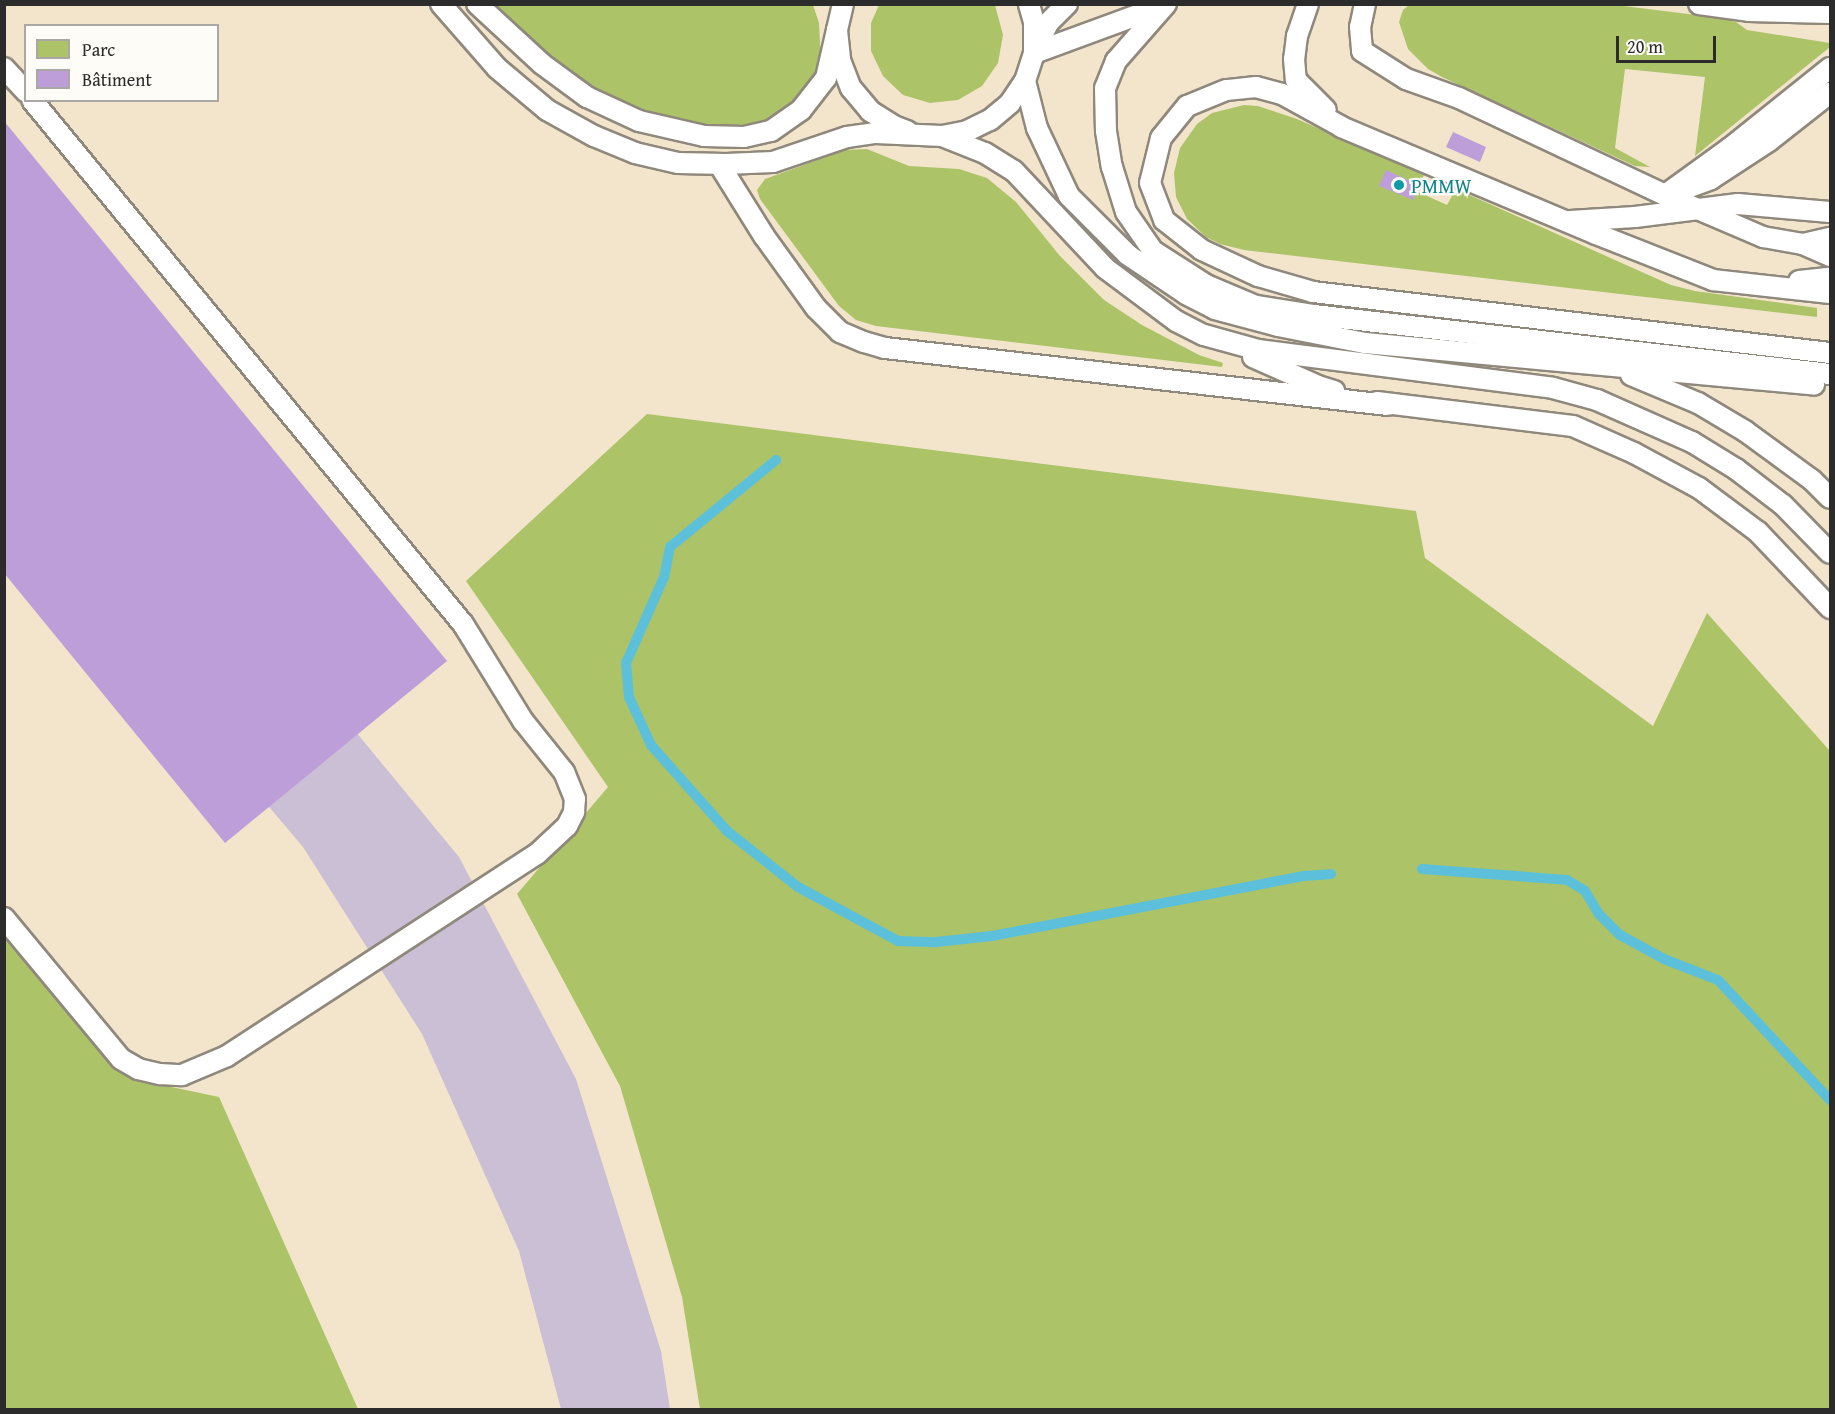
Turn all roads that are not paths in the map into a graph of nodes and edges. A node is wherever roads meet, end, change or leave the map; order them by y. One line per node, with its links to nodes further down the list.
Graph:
1 (441, 4): 22 (lane)
2 (477, 4): 11 (lane)
3 (843, 4): 11 (lane)
4 (1029, 4): 12 (lane)
5 (1067, 4): 12 (lane)
6 (1308, 4): 19 (lane)
7 (1365, 4): 23 (lane)
8 (1699, 4): 10 (lane)
9 (1164, 5): 12 (lane); 35 (lane)
10 (1830, 13)
11 (837, 30): 20 (lane)
12 (1034, 52): 15 (lane)
13 (4, 68): 16 (lane)
14 (1830, 68): 23 (lane)
15 (1025, 81): 21 (lane); 38 (lane)
16 (24, 90)
17 (1830, 93): 23 (lane)
18 (34, 102): 47 (lane)
19 (1342, 127): 26 (lane); 34 (lane)
20 (918, 135): 21 (lane); 22 (lane)
21 (942, 136): 36 (lane)
22 (719, 164): 41 (lane)
23 (1665, 195): 24 (lane)
24 (1695, 208): 25 (lane); 26 (lane); 28 (lane)
25 (1830, 212)
26 (1564, 221): 32 (lane)
27 (1830, 238): 28 (lane)
28 (1803, 243): 29 (lane); 30 (lane)
29 (1830, 247)
30 (1830, 256)
31 (1830, 278): 32 (lane)
32 (1758, 284): 33 (lane)
33 (1830, 293)
34 (1386, 302): 35 (lane); 37 (lane)
35 (1314, 315): 39 (lane)
36 (1204, 335): 41 (lane); 45 (lane)
37 (1830, 353)
38 (1588, 362): 40 (lane); 42 (lane)
39 (1830, 374)
40 (1830, 387)
41 (1388, 405): 46 (lane)
42 (1812, 480): 43 (lane); 44 (lane)
43 (1830, 494)
44 (1830, 498)
45 (1830, 552)
46 (1830, 608)
47 (4, 918)

